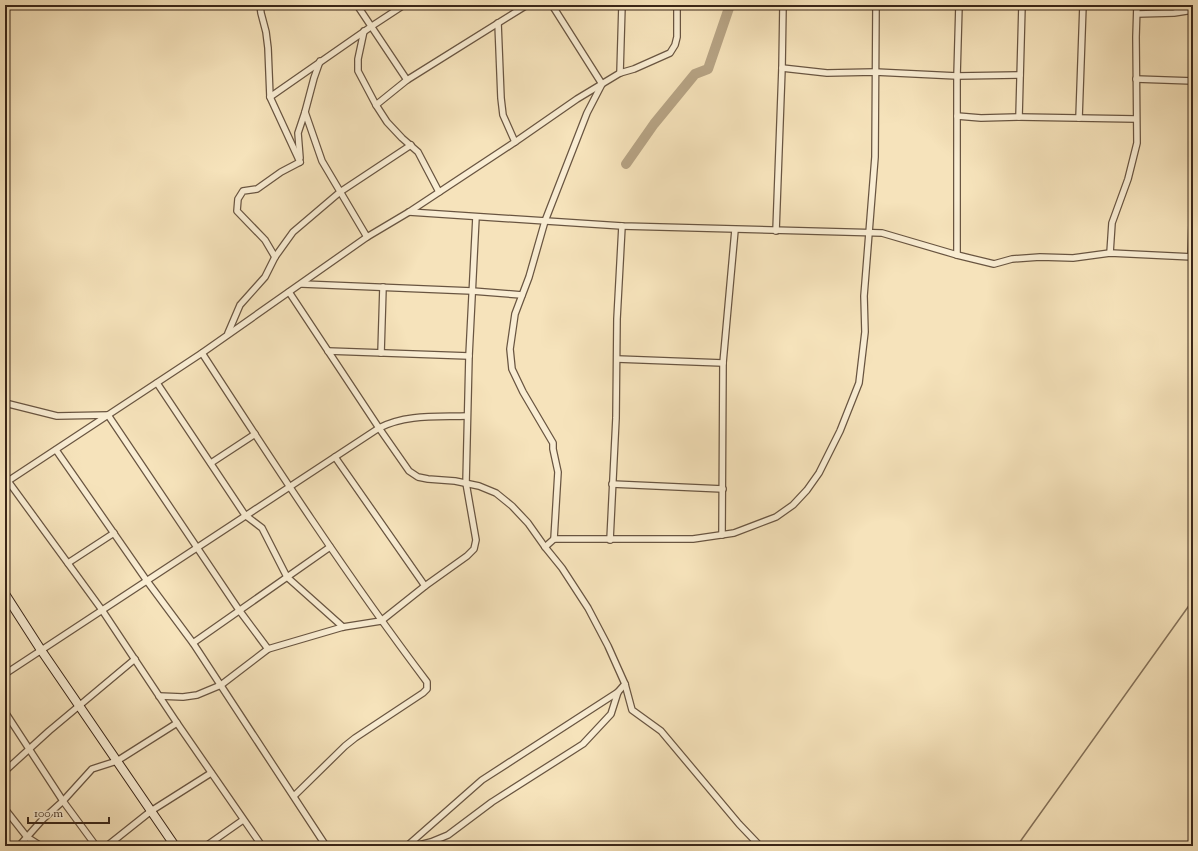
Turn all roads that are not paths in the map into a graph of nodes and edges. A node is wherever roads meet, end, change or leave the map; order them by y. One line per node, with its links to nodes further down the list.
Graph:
1 (260, 5): 29 (street)
2 (358, 5): 17 (street)
3 (404, 5): 17 (street)
4 (527, 5): 16 (street)
5 (552, 5): 28 (street)
6 (622, 5): 22 (street)
7 (678, 5): 22 (street)
8 (783, 5): 20 (street)
9 (876, 5): 21 (street)
10 (960, 5): 24 (street)
11 (1022, 5): 23 (street)
12 (1083, 5): 34 (street)
13 (1137, 5): 15 (street)
14 (1193, 10): 15 (street)
15 (1137, 14): 25 (street)
16 (498, 23): 26 (street); 36 (street)
17 (372, 26): 18 (street); 26 (street)
18 (364, 31): 19 (street); 30 (street)
19 (320, 61): 29 (street); 31 (street)
20 (782, 68): 21 (street); 47 (street)
21 (875, 72): 24 (street); 48 (street)
22 (620, 73): 28 (street)
23 (1020, 75): 24 (street); 33 (street)
24 (957, 76): 32 (street)
25 (1136, 79): 27 (street); 35 (street)
26 (407, 80): 30 (street)
27 (1193, 81)
28 (602, 84): 36 (street); 44 (street)
29 (270, 97): 38 (street)
30 (376, 106): 37 (street)
31 (304, 112): 38 (street); 39 (street)
32 (957, 116): 33 (street); 51 (street)
33 (1019, 118): 34 (street)
34 (1079, 118): 35 (street)
35 (1136, 119): 50 (street)
36 (515, 142): 40 (street)
37 (411, 145): 39 (street); 40 (street)
38 (300, 162): 52 (street)
39 (340, 192): 49 (street); 52 (street)
40 (439, 192): 42 (street)
41 (1193, 194): 53 (street)
42 (409, 212): 43 (street); 49 (street)
43 (476, 217): 44 (street); 56 (street)
44 (545, 222): 45 (street); 58 (street)
45 (622, 226): 46 (street); 64 (street)
46 (734, 230): 47 (street); 65 (street)
47 (776, 231): 48 (street)
48 (869, 232): 51 (street); 82 (street)
49 (367, 237): 54 (street)
50 (1110, 253): 51 (street); 53 (street)
51 (957, 255)
52 (275, 257): 59 (street)
53 (1192, 257)
54 (302, 284): 55 (street); 57 (street)
55 (383, 288): 56 (street); 62 (street)
56 (472, 291): 58 (street); 63 (street)
57 (289, 292): 59 (street); 60 (street)
58 (522, 295): 83 (street)
59 (228, 334): 61 (street)
60 (328, 351): 62 (street); 70 (street)
61 (202, 353): 66 (street); 71 (street)
62 (381, 353): 63 (street)
63 (469, 356): 69 (street)
64 (617, 360): 65 (street); 77 (street)
65 (723, 363): 79 (street)
66 (157, 383): 68 (street); 74 (street)
67 (5, 403): 68 (street)
68 (108, 415): 72 (street); 87 (street)
69 (467, 416): 70 (street); 76 (street)
70 (379, 428): 73 (street); 76 (street)
71 (255, 434): 74 (street); 78 (street)
72 (56, 450): 75 (street); 81 (street)
73 (335, 457): 78 (street); 91 (street)
74 (210, 463): 80 (street)
75 (7, 482): 88 (street)
76 (466, 483): 86 (street); 91 (street)
77 (612, 484): 79 (street); 84 (street)
78 (288, 487): 80 (street); 85 (street)
79 (723, 489): 82 (street)
80 (245, 515): 87 (street); 89 (street)
81 (114, 533): 88 (street); 90 (street)
82 (722, 535): 84 (street)
83 (554, 539): 84 (street); 86 (street)
84 (610, 540)
85 (330, 547): 89 (street); 96 (street)
86 (545, 547): 103 (street)
87 (198, 548): 90 (street); 95 (street)
88 (68, 564): 94 (street)
89 (287, 577): 95 (street); 97 (street)
90 (147, 581): 94 (street); 98 (street)
91 (425, 586): 96 (street)
92 (5, 594): 93 (street)
93 (8, 604): 100 (street)
94 (102, 610): 100 (street); 101 (street)
95 (239, 610): 98 (street); 99 (street)
96 (381, 621): 97 (street); 114 (street)
97 (343, 627): 99 (street)
98 (193, 643): 104 (street)
99 (268, 649): 104 (street)
100 (41, 650): 102 (street); 107 (street)
101 (135, 659): 106 (street); 107 (street)
102 (5, 674)
103 (625, 684): 105 (street); 130 (street)
104 (221, 685): 106 (street); 114 (street)
105 (618, 692): 128 (street); 129 (street)
106 (159, 696): 109 (street)
107 (80, 705): 110 (street); 111 (street)
108 (5, 712): 110 (street)
109 (177, 723): 111 (street); 113 (street)
110 (30, 749): 112 (street); 115 (street)
111 (117, 761): 115 (street); 117 (street)
112 (5, 771)
113 (211, 773): 117 (street); 118 (street)
114 (294, 796): 127 (street)
115 (63, 801): 119 (street); 122 (street)
116 (5, 809): 119 (street)
117 (151, 811): 123 (street); 124 (street)
118 (244, 820): 125 (street); 126 (street)
119 (27, 837): 120 (street); 121 (street)
120 (19, 846)
121 (41, 846)
122 (96, 846)
123 (106, 846)
124 (175, 846)
125 (206, 846)
126 (262, 846)
127 (326, 846)
128 (408, 846)
129 (416, 846)
130 (760, 846)

